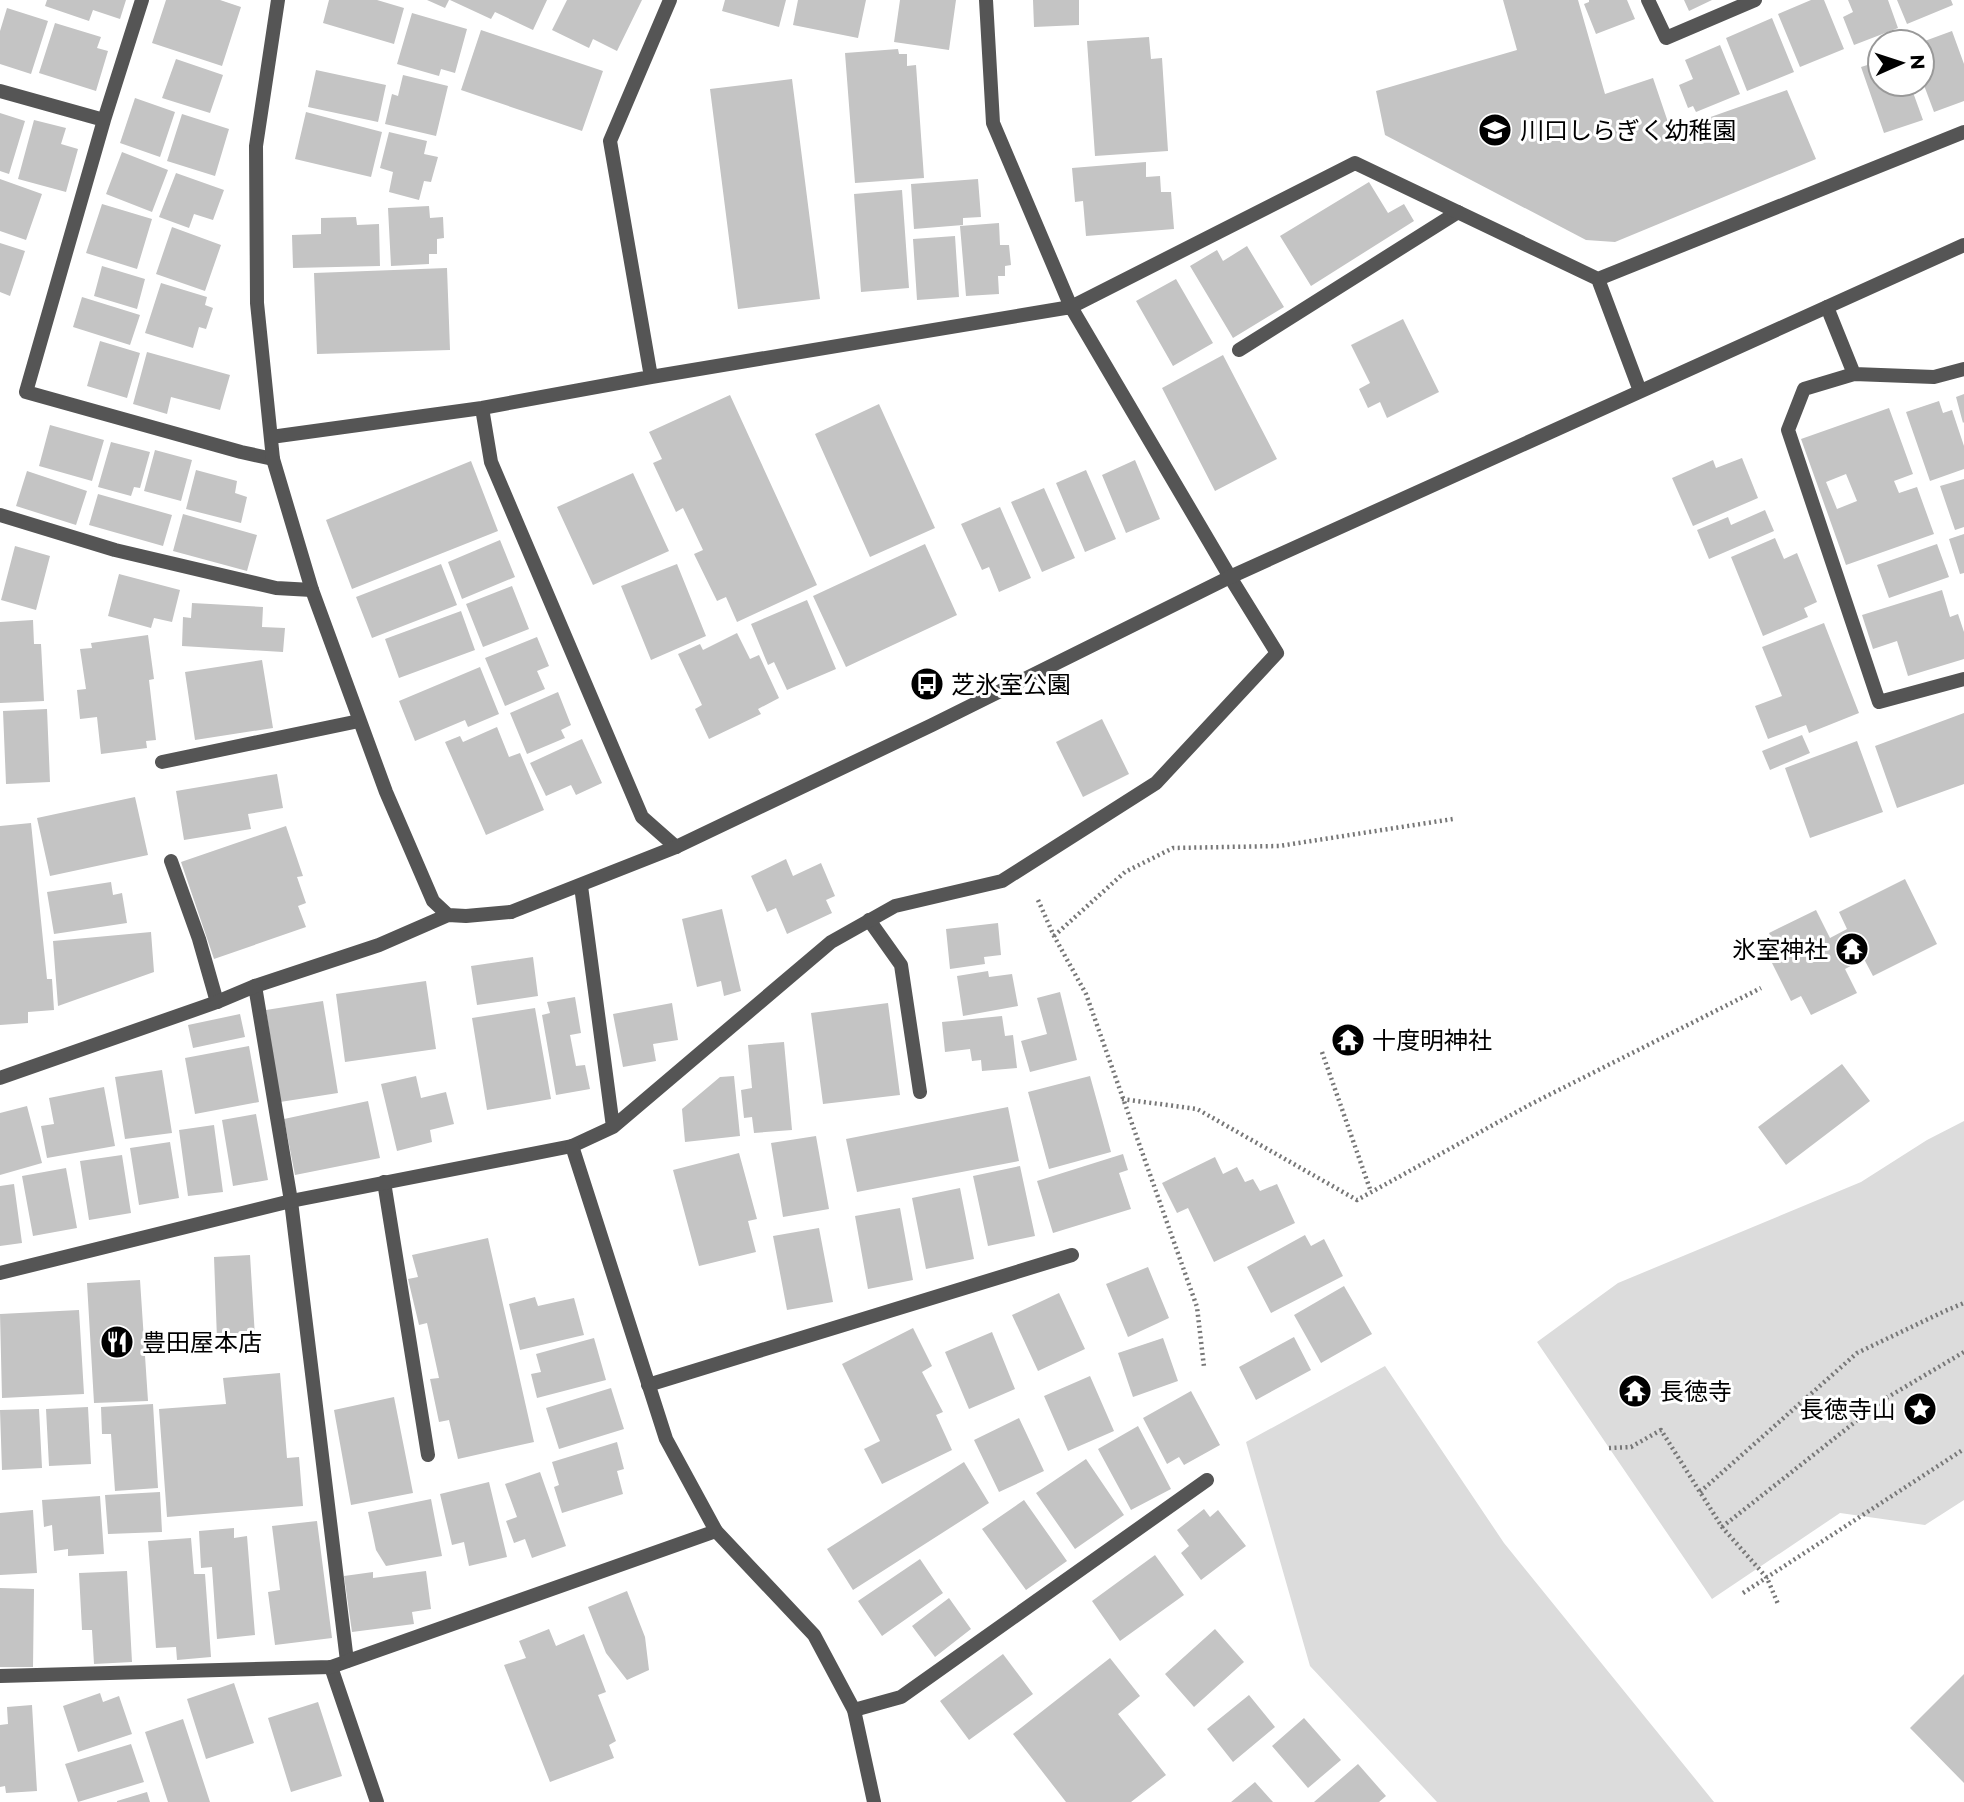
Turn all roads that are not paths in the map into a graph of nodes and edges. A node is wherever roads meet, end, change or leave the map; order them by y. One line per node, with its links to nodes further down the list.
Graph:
1 (142, 0): 8 (street)
2 (278, 0): 21 (street)
3 (670, 0): 18 (street)
4 (986, 0): 13 (street)
5 (1648, 0): 6 (street)
6 (1755, 0)
7 (0, 91): 8 (street)
8 (104, 120): 22 (street)
9 (1964, 132): 12 (street)
10 (1458, 212): 12 (street); 13 (street); 15 (street)
11 (1964, 245): 14 (street)
12 (1598, 279): 19 (street)
13 (1071, 307): 18 (street); 24 (street)
14 (1827, 307): 17 (street); 19 (street)
15 (1239, 350)
16 (1964, 369): 17 (street)
17 (1854, 374): 26 (street)
18 (651, 377): 20 (street)
19 (1640, 391): 24 (street)
20 (482, 408): 21 (street); 29 (street)
21 (271, 437): 22 (street)
22 (273, 458): 25 (street)
23 (0, 515): 25 (street)
24 (1230, 577): 29 (street); 33 (street)
25 (312, 590): 27 (street)
26 (1964, 679)
27 (359, 721): 28 (street); 32 (street)
28 (162, 762)
29 (676, 847): 31 (street)
30 (171, 861): 35 (street)
31 (581, 886): 32 (street); 38 (street)
32 (448, 915): 34 (street)
33 (869, 920): 37 (street); 38 (street)
34 (255, 986): 35 (street); 41 (street)
35 (217, 1002): 36 (street)
36 (0, 1078)
37 (920, 1092)
38 (613, 1127): 39 (street)
39 (572, 1146): 40 (street); 44 (street)
40 (384, 1182): 41 (street); 45 (street)
41 (291, 1201): 43 (street); 48 (street)
42 (1072, 1255): 44 (street)
43 (0, 1273)
44 (648, 1385): 47 (street)
45 (428, 1455)
46 (1207, 1480): 51 (street)
47 (716, 1531): 48 (street); 51 (street)
48 (347, 1661): 49 (street)
49 (331, 1667): 50 (street); 52 (street)
50 (0, 1676)
51 (854, 1710): 53 (street)
52 (377, 1802)
53 (874, 1802)

